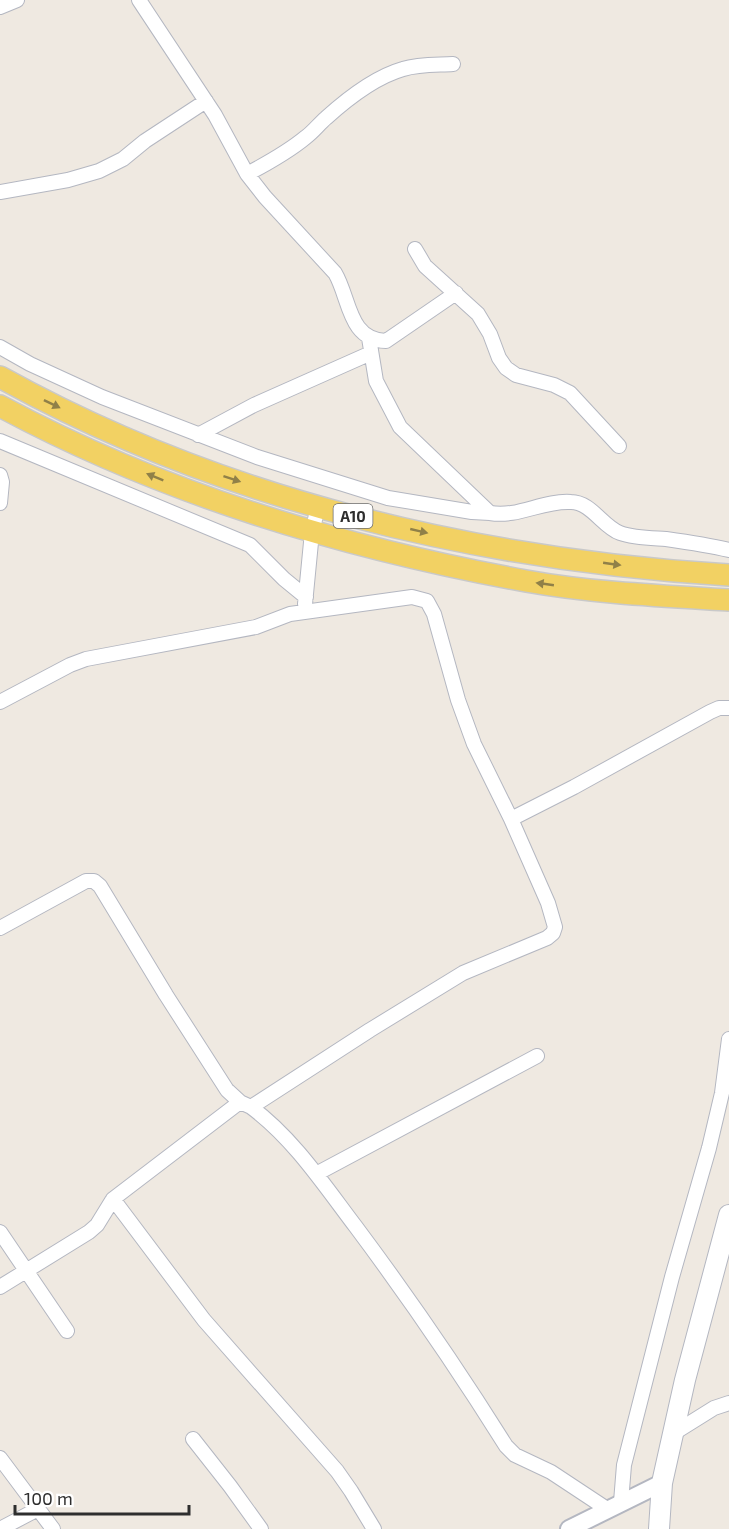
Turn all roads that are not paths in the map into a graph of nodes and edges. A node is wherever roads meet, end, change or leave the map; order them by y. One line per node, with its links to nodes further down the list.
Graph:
1 (16, 0): 3 (street)
2 (139, 0): 5 (street)
3 (0, 7)
4 (453, 64): 6 (street)
5 (206, 101): 6 (street); 7 (street)
6 (247, 174): 10 (street)
7 (0, 192)
8 (415, 249): 9 (street)
9 (456, 293): 10 (street); 17 (street)
10 (369, 338): 12 (street)
11 (0, 347): 15 (street)
12 (371, 353): 15 (street); 21 (street)
13 (0, 377): 20 (main road, A10, one-way to 20)
14 (0, 406): 22 (main road, A10, one-way to 14)
15 (198, 435): 21 (street)
16 (0, 441): 25 (street)
17 (619, 446)
18 (0, 475): 19 (street)
19 (0, 503)
20 (318, 507): 22 (street); 24 (main road, A10, one-way to 24)
21 (490, 513): 23 (street)
22 (312, 532): 25 (street); 26 (main road, A10, one-way to 22)
23 (729, 550)
24 (729, 575)
25 (306, 597): 28 (street)
26 (700, 598): 27 (main road, A10); 29 (main road)
27 (729, 600)
28 (304, 612): 30 (street); 32 (street)
29 (729, 613)
30 (0, 702)
31 (729, 708): 32 (street)
32 (511, 819): 36 (street)
33 (0, 928): 36 (street)
34 (729, 1039): 49 (street)
35 (537, 1056): 37 (street)
36 (245, 1105): 37 (street); 38 (street)
37 (316, 1174): 49 (street)
38 (113, 1199): 41 (street); 54 (street)
39 (729, 1215): 45 (main road)
40 (0, 1232): 41 (street)
41 (25, 1271): 42 (street); 43 (street)
42 (0, 1287)
43 (67, 1331)
44 (729, 1403): 45 (street)
45 (674, 1433): 48 (main road)
46 (193, 1439): 53 (street)
47 (0, 1458): 50 (street)
48 (662, 1483): 49 (street); 56 (main road)
49 (614, 1506): 55 (street)
50 (38, 1509): 51 (street); 52 (street)
51 (0, 1529)
52 (52, 1529)
53 (261, 1529)
54 (374, 1529)
55 (569, 1529)
56 (659, 1529)

